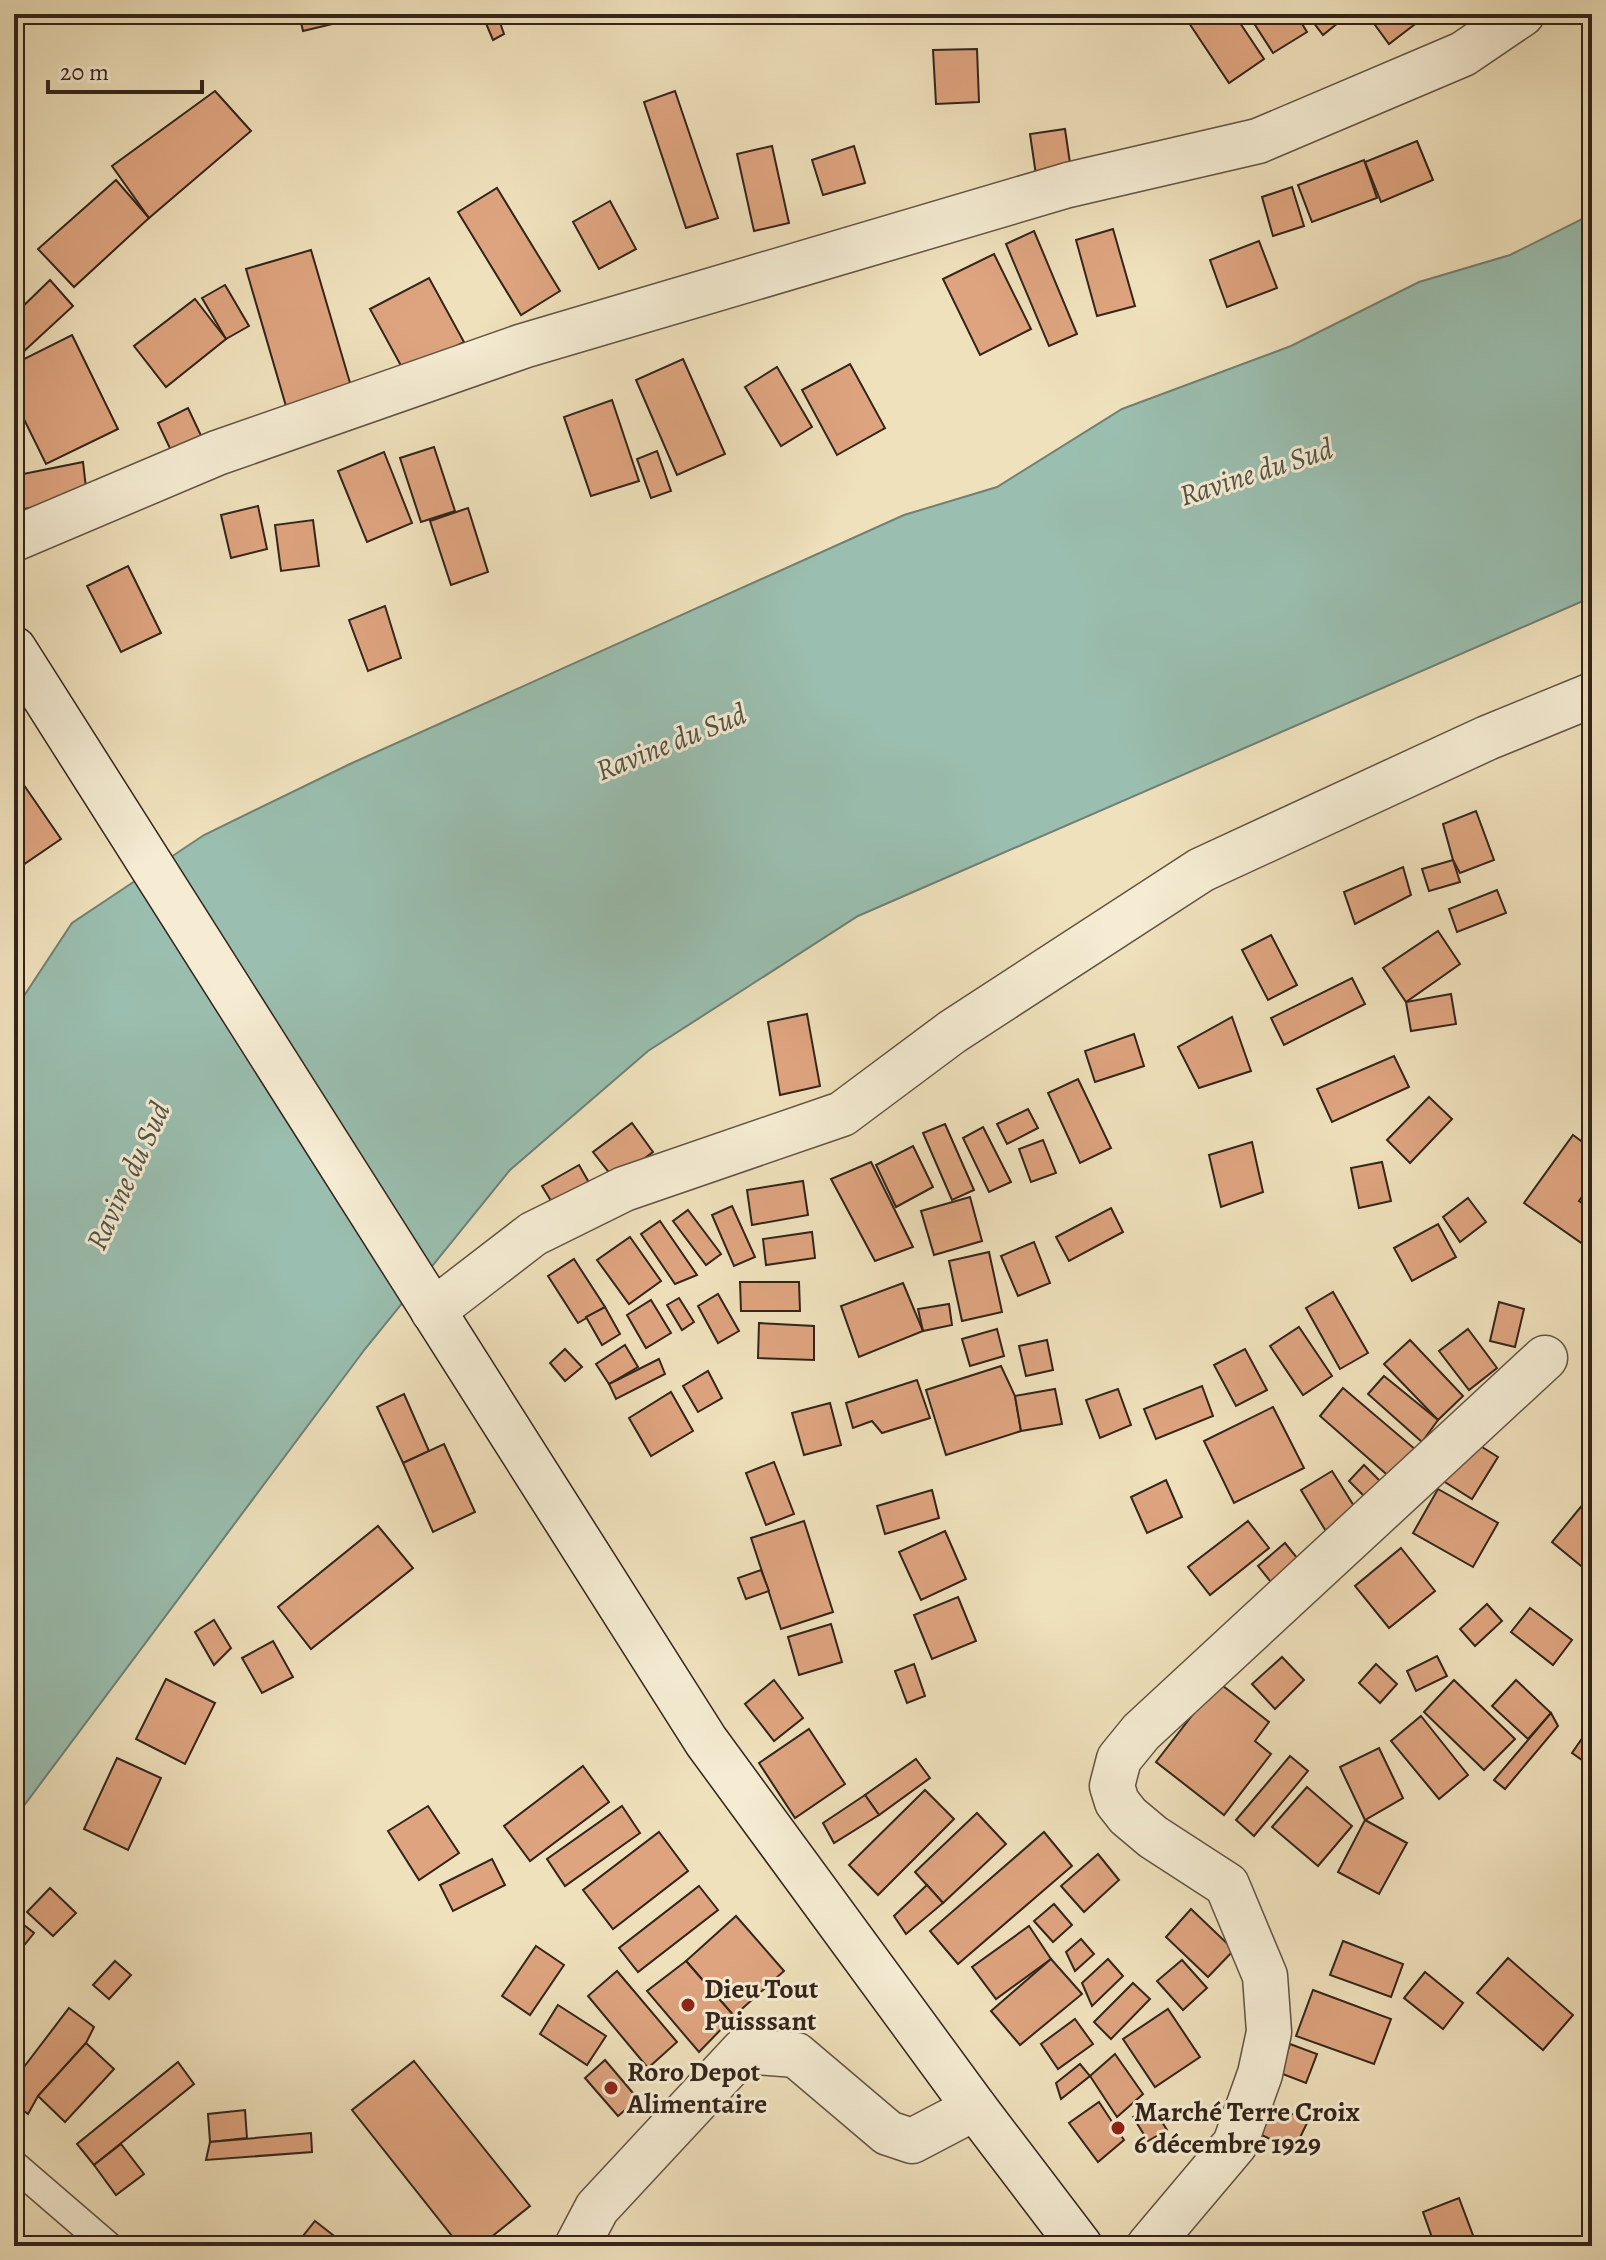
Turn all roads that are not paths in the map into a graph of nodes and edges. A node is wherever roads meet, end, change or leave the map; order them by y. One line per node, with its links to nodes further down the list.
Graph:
1 (1522, 14): 2 (street)
2 (14, 539)
3 (24, 665): 5 (street)
4 (1592, 695): 5 (street)
5 (433, 1311): 7 (street)
6 (1545, 1358): 12 (street)
7 (975, 2108): 10 (street); 11 (street)
8 (14, 2165): 9 (lane)
9 (108, 2246)
10 (577, 2246)
11 (1080, 2246)
12 (1149, 2246)

